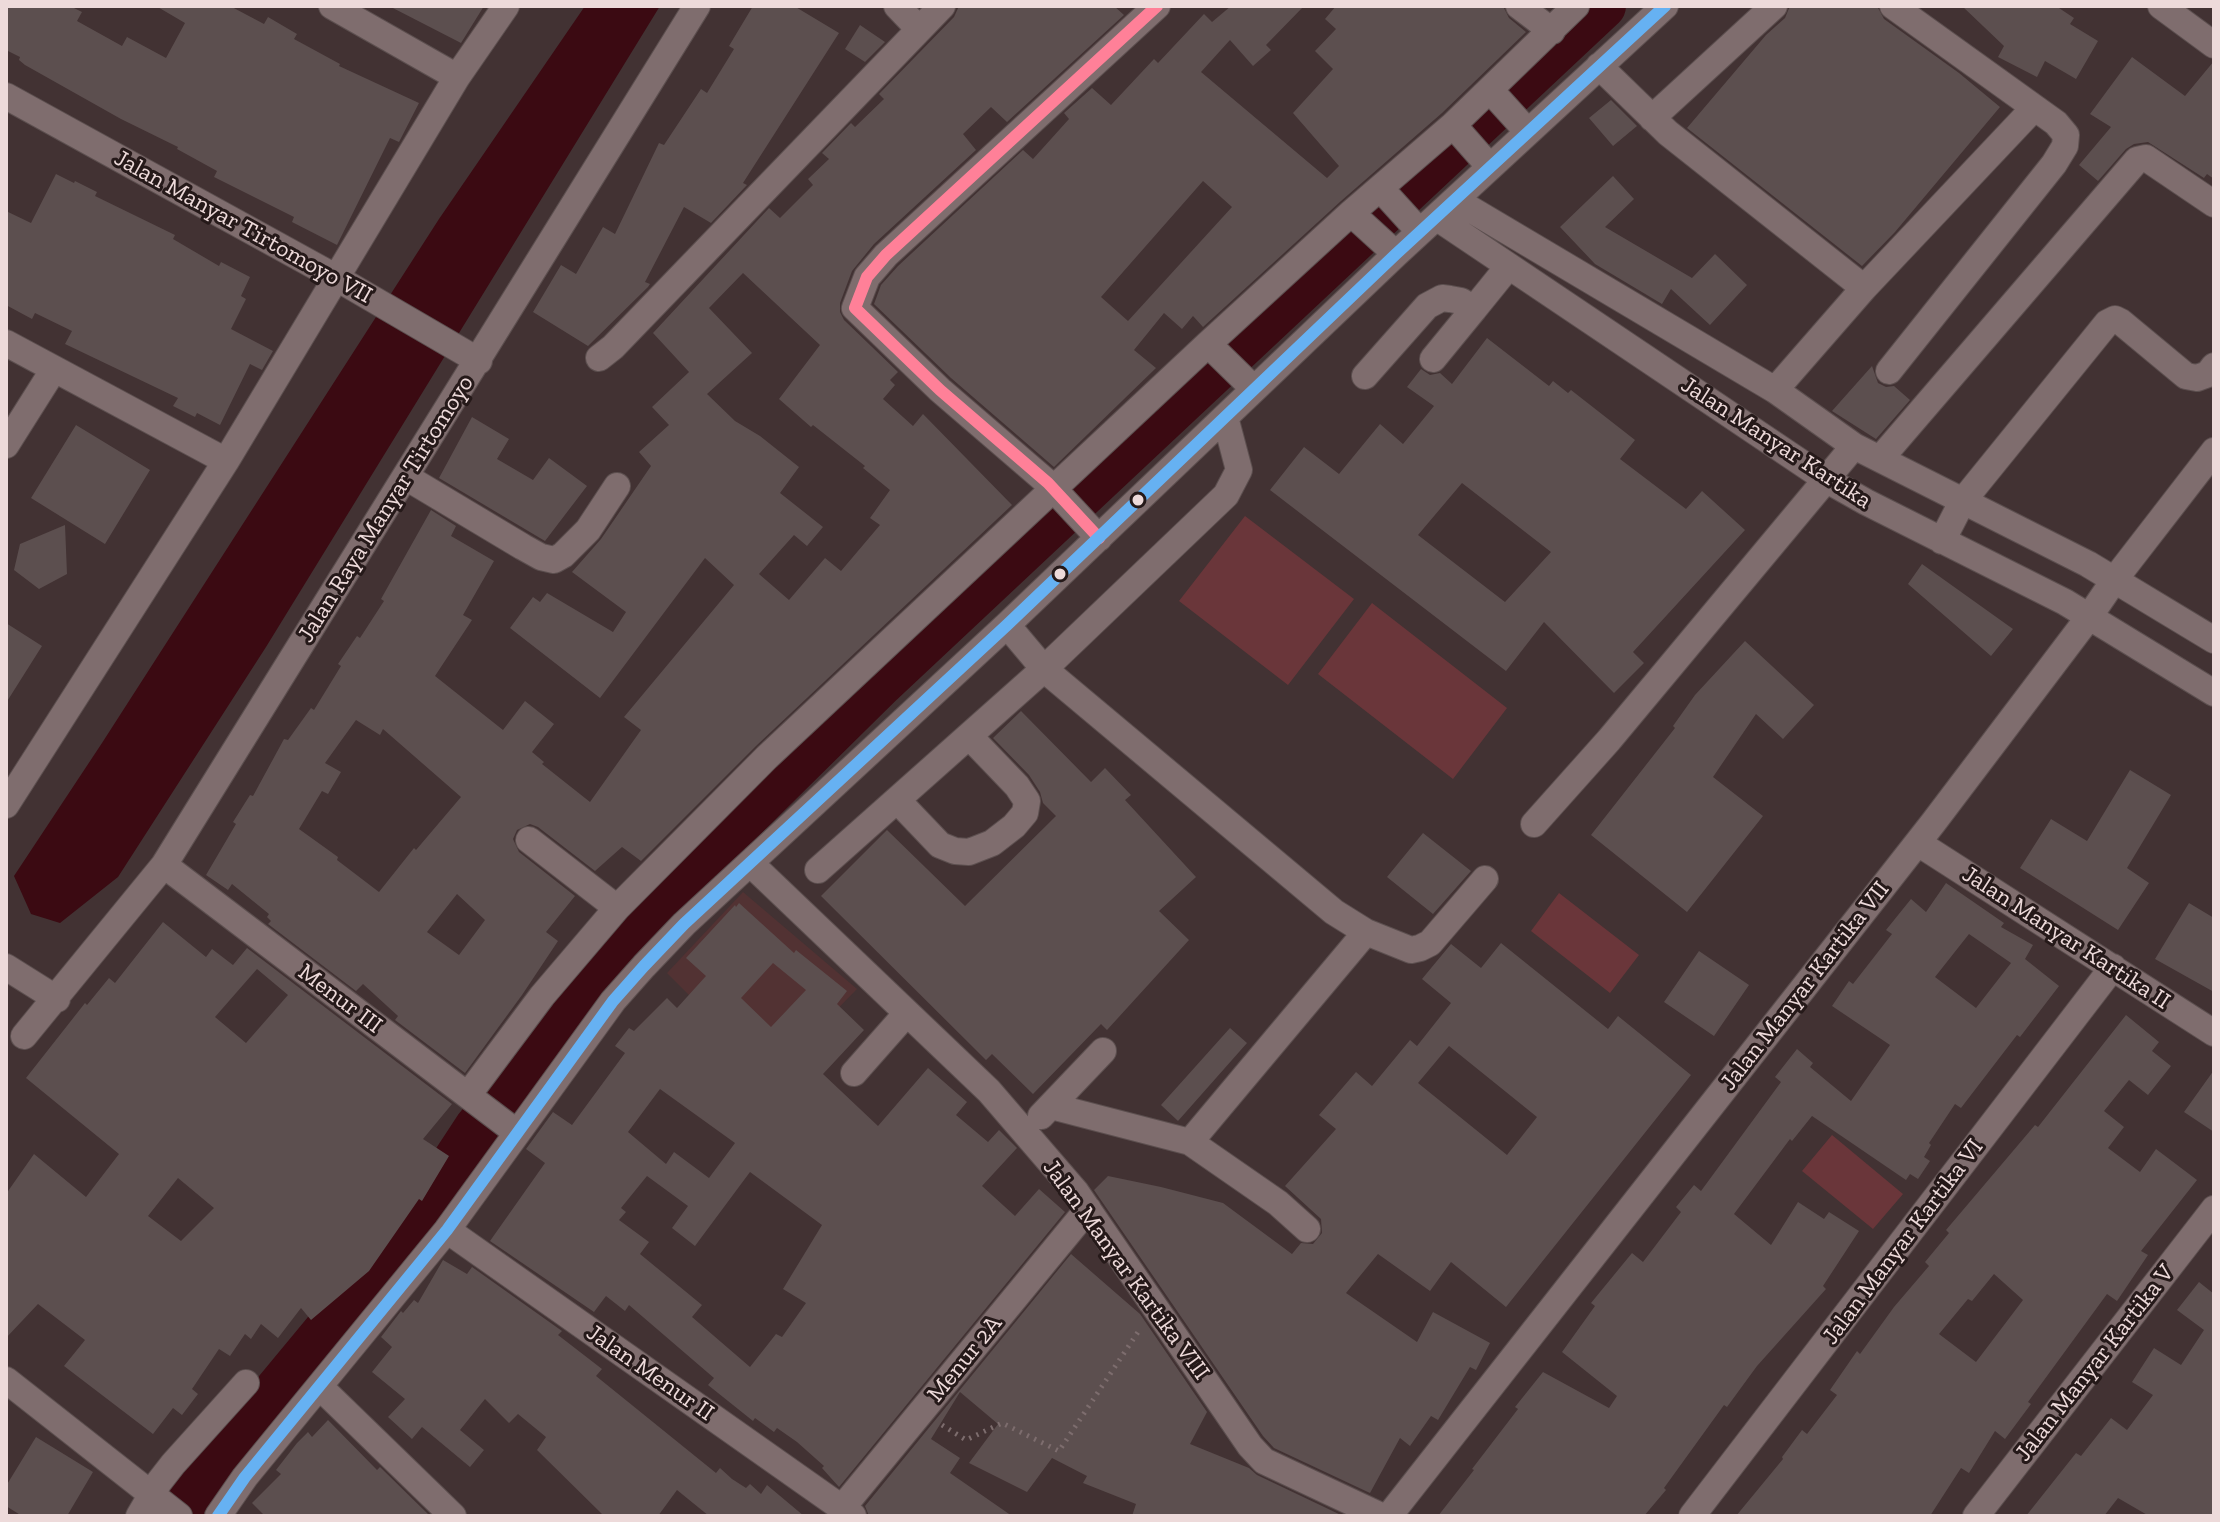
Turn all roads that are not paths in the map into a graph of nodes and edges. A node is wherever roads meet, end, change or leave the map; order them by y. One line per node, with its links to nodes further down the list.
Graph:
1 (332, 6): 16 (street)
2 (506, 6): 16 (street)
3 (697, 6): 34 (street, Jalan Raya Manyar Tirtomoyo)
4 (942, 6): 12 (street)
5 (1157, 6): 50 (street)
6 (1519, 6): 13 (street)
7 (1576, 6): 13 (street)
8 (1665, 6): 15 (street)
9 (1774, 6): 20 (street)
10 (1893, 6): 19 (street)
11 (2161, 6): 14 (street)
12 (910, 20): 32 (street)
13 (1552, 31): 18 (street)
14 (2214, 45)
15 (1599, 66): 20 (street); 21 (street)
16 (457, 77): 27 (street)
17 (6, 96): 27 (street, Jalan Manyar Tirtomoyo VII)
18 (1497, 98): 21 (street); 22 (street)
19 (2034, 108): 28 (street); 37 (street)
20 (1652, 118): 28 (street)
21 (1528, 132): 22 (street)
22 (1469, 143): 24 (street); 24 (street)
23 (2214, 204): 45 (street)
24 (1414, 208): 25 (street); 25 (street); 26 (street, Jalan Manyar Kartika); 40 (street, Jalan Manyar Kartika)
25 (1371, 231): 31 (street); 39 (street)
26 (1508, 267): 29 (street); 48 (street, Jalan Manyar Kartika)
27 (335, 277): 34 (street, Jalan Manyar Tirtomoyo VII); 46 (street)
28 (1864, 288): 40 (street)
29 (1474, 309): 33 (street); 38 (street)
30 (6, 343): 36 (street)
31 (1218, 354): 39 (street); 50 (street)
32 (599, 358)
33 (1433, 359)
34 (479, 361): 47 (street, Jalan Raya Manyar Tirtomoyo)
35 (2214, 366): 51 (street)
36 (54, 369): 42 (street); 46 (street)
37 (1889, 371)
38 (1365, 376)
39 (1254, 389): 41 (street)
40 (1775, 390): 43 (street, Jalan Manyar Kartika)
41 (1225, 417): 52 (street); 58 (street)
42 (6, 445)
43 (1854, 446): 45 (street, Jalan Manyar Kartika); 48 (street)
44 (2214, 451): 54 (street, Jalan Manyar Kartika VII)
45 (1880, 459): 51 (street, Jalan Manyar Kartika)
46 (226, 461): 62 (street)
47 (406, 477): 49 (street); 67 (street, Jalan Raya Manyar Tirtomoyo)
48 (1827, 480): 53 (street, Jalan Manyar Kartika); 63 (street)
49 (617, 486)
50 (1063, 499): 52 (street); 70 (street)
51 (1962, 502): 53 (street); 54 (street, Jalan Manyar Kartika)
52 (1099, 538): 56 (street)
53 (1942, 541): 55 (street, Jalan Manyar Kartika)
54 (2115, 579): 55 (street, Jalan Manyar Kartika VII); 57 (street, Jalan Manyar Kartika)
55 (2089, 617): 59 (street, Jalan Manyar Kartika); 65 (street, Jalan Manyar Kartika VII)
56 (1007, 625): 58 (street); 66 (street)
57 (2214, 640)
58 (1044, 669): 60 (street); 71 (street)
59 (2214, 693)
60 (970, 737): 61 (street); 61 (street)
61 (898, 801): 68 (street)
62 (6, 805)
63 (1534, 824)
64 (529, 840): 70 (street)
65 (1918, 843): 73 (street, Jalan Manyar Kartika II); 98 (street, Jalan Manyar Kartika VII)
66 (750, 863): 75 (street, Jalan Manyar Kartika VIII); 82 (street)
67 (164, 865): 74 (street, Jalan Raya Manyar Tirtomoyo); 80 (street, Menur III)
68 (818, 870)
69 (1485, 879): 71 (street)
70 (617, 908): 80 (street)
71 (1366, 932): 84 (street)
72 (6, 967): 74 (street)
73 (2113, 967): 76 (street, Jalan Manyar Kartika II); 99 (street, Jalan Manyar Kartika VI)
74 (57, 999): 77 (street, Jalan Raya Manyar Tirtomoyo)
75 (907, 1013): 79 (street); 83 (street, Jalan Manyar Kartika VIII)
76 (2214, 1033)
77 (24, 1036)
78 (1103, 1051): 81 (street)
79 (854, 1073)
80 (479, 1104): 82 (street, Menur III)
81 (1051, 1106): 83 (street); 84 (street)
82 (516, 1132): 88 (street)
83 (1024, 1132): 85 (street, Jalan Manyar Kartika VIII)
84 (1190, 1142): 87 (street)
85 (1088, 1209): 93 (street, Menur 2A); 97 (street, Jalan Manyar Kartika VIII)
86 (2214, 1209): 100 (street, Jalan Manyar Kartika V)
87 (1307, 1229)
88 (447, 1230): 91 (street); 93 (street, Jalan Menur II)
89 (6, 1380): 92 (street)
90 (246, 1383): 92 (street)
91 (320, 1387): 95 (street); 96 (street)
92 (148, 1502): 94 (street)
93 (847, 1512)
94 (179, 1516)
95 (218, 1516)
96 (453, 1516)
97 (1381, 1516)
98 (1389, 1516)
99 (1692, 1516)
100 (1976, 1516)

